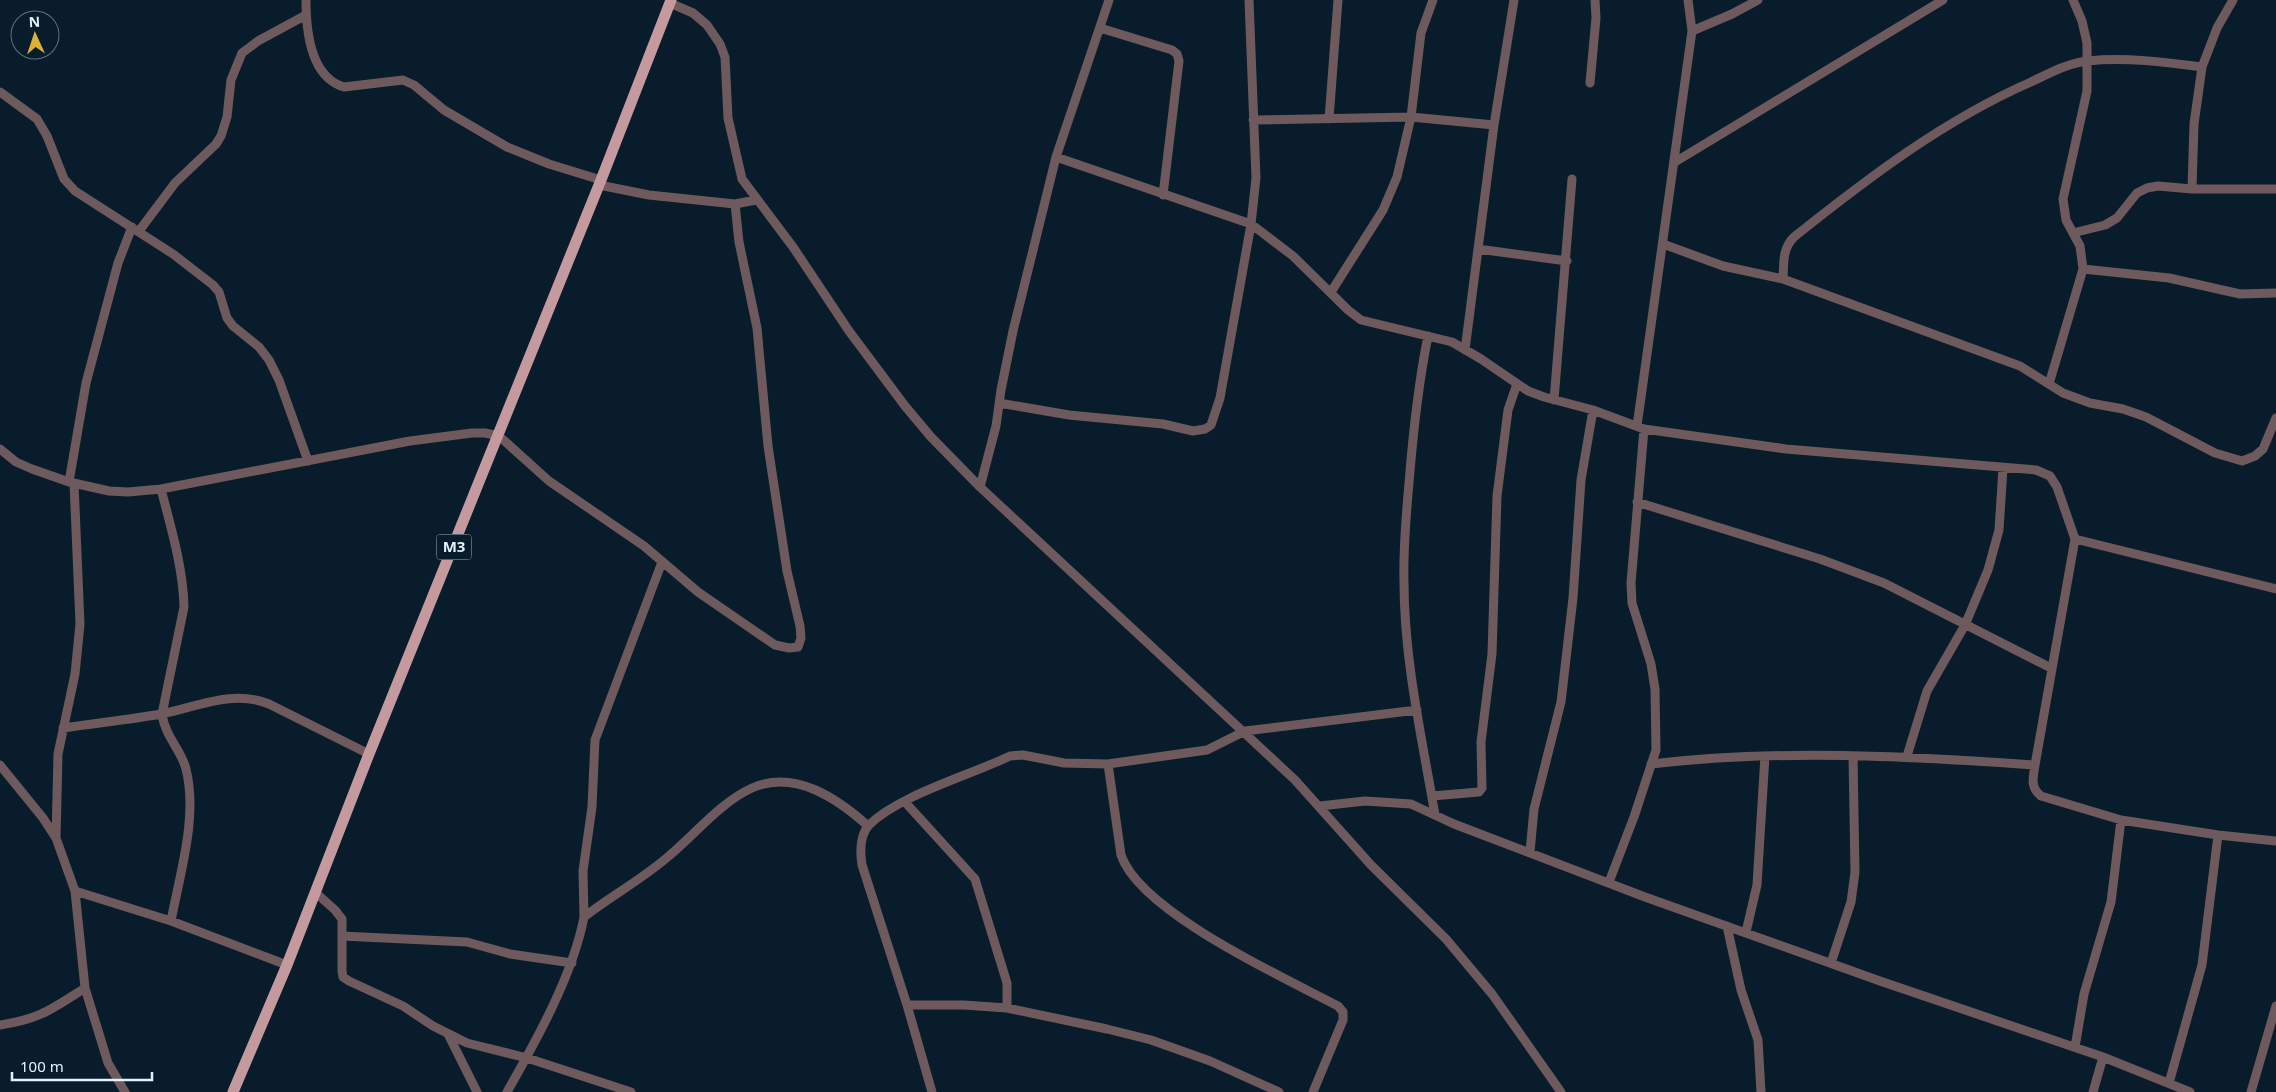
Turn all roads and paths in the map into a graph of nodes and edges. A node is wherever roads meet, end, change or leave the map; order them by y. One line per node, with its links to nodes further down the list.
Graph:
1 (306, 0): 14 (street)
2 (1109, 0): 15 (street)
3 (1248, 0): 23 (street)
4 (1338, 0): 22 (street)
5 (1433, 0): 21 (street)
6 (1514, 0): 24 (street)
7 (1595, 0): 19 (street)
8 (1688, 0): 16 (street)
9 (1758, 0): 16 (street)
10 (1942, 0): 26 (street)
11 (2073, 0): 17 (street)
12 (2233, 0): 18 (street)
13 (670, 1): 28 (main road, M3); 32 (street)
14 (306, 15): 28 (street); 35 (street)
15 (1100, 28): 25 (street); 31 (street)
16 (1692, 31): 26 (street)
17 (2088, 61): 18 (street); 36 (street); 41 (street)
18 (2202, 67): 29 (street)
19 (1590, 83)
20 (0, 92): 35 (street)
21 (1411, 117): 22 (street); 24 (street); 42 (street)
22 (1329, 119): 23 (street)
23 (1253, 120): 34 (street)
24 (1494, 124): 38 (street)
25 (1056, 157): 31 (street); 49 (street)
26 (1675, 162): 37 (street)
27 (1572, 180): 39 (street)
28 (600, 183): 33 (street); 53 (main road, M3)
29 (2192, 189): 30 (street); 36 (street)
30 (2276, 189)
31 (1163, 196): 34 (street)
32 (756, 200): 33 (street); 58 (street)
33 (735, 204): 62 (street)
34 (1251, 224): 42 (street); 49 (street)
35 (135, 229): 55 (street); 57 (street)
36 (2073, 232): 40 (street)
37 (1663, 244): 41 (street); 52 (street)
38 (1478, 249): 39 (street); 45 (street)
39 (1567, 261): 48 (street)
40 (2083, 269): 43 (street); 47 (street)
41 (1783, 279): 47 (street)
42 (1331, 292): 44 (street)
43 (2276, 293)
44 (1428, 336): 45 (street); 66 (street)
45 (1465, 350): 46 (street)
46 (1517, 384): 48 (street); 78 (street)
47 (2049, 384): 51 (street)
48 (1554, 400): 50 (street)
49 (999, 403): 58 (street)
50 (1593, 410): 52 (street); 87 (street)
51 (2276, 418)
52 (1640, 427): 56 (street); 60 (street)
53 (499, 436): 55 (street); 62 (street); 70 (main road, M3)
54 (0, 449): 57 (street)
55 (308, 461): 59 (street)
56 (2003, 468): 61 (street); 64 (street)
57 (72, 483): 59 (street); 68 (street)
58 (980, 487): 69 (street)
59 (161, 489): 67 (street)
60 (1637, 502): 64 (street); 75 (street)
61 (2075, 538): 63 (street); 65 (street)
62 (662, 562): 91 (street)
63 (2276, 589)
64 (1965, 625): 65 (street); 73 (street)
65 (2051, 668): 76 (street)
66 (1417, 710): 69 (street); 78 (street)
67 (162, 714): 68 (street); 70 (street); 92 (street)
68 (62, 728): 85 (street)
69 (1245, 731): 74 (street); 80 (street)
70 (369, 754): 90 (main road, M3)
71 (1765, 756): 72 (street); 75 (street); 94 (street)
72 (1853, 756): 73 (street); 97 (street)
73 (1908, 756): 76 (street)
74 (1108, 764): 79 (street); 116 (street)
75 (1651, 764): 88 (street)
76 (2034, 764): 82 (street)
77 (0, 766): 85 (street)
78 (1432, 796): 81 (street)
79 (905, 802): 83 (street); 102 (street)
80 (1320, 806): 81 (street); 117 (street)
81 (1435, 815): 87 (street)
82 (2121, 820): 84 (street); 105 (street)
83 (868, 826): 91 (street); 100 (street)
84 (2218, 835): 86 (street); 108 (street)
85 (56, 838): 89 (street)
86 (2276, 841)
87 (1530, 852): 88 (street)
88 (1609, 882): 93 (street)
89 (75, 892): 92 (street); 99 (street)
90 (316, 893): 95 (street); 98 (main road, M3)
91 (584, 917): 96 (street)
92 (171, 921): 98 (street)
93 (1727, 926): 94 (street); 118 (street)
94 (1746, 932): 97 (street)
95 (342, 936): 96 (street); 104 (street)
96 (572, 963): 107 (street)
97 (1831, 963): 105 (street)
98 (287, 964): 110 (main road, M3)
99 (85, 988): 103 (street); 109 (street)
100 (907, 1005): 102 (street); 114 (street)
101 (2276, 1006): 121 (street)
102 (1007, 1008): 115 (street)
103 (0, 1025)
104 (448, 1034): 107 (street); 111 (street)
105 (2075, 1047): 106 (street)
106 (2103, 1057): 108 (street); 119 (street)
107 (527, 1058): 112 (street); 113 (street)
108 (2169, 1084): 120 (street)
109 (125, 1092)
110 (233, 1092)
111 (477, 1092)
112 (507, 1092)
113 (631, 1092)
114 (932, 1092)
115 (1279, 1092)
116 (1313, 1092)
117 (1561, 1092)
118 (1761, 1092)
119 (2093, 1092)
120 (2190, 1092)
121 (2251, 1092)

